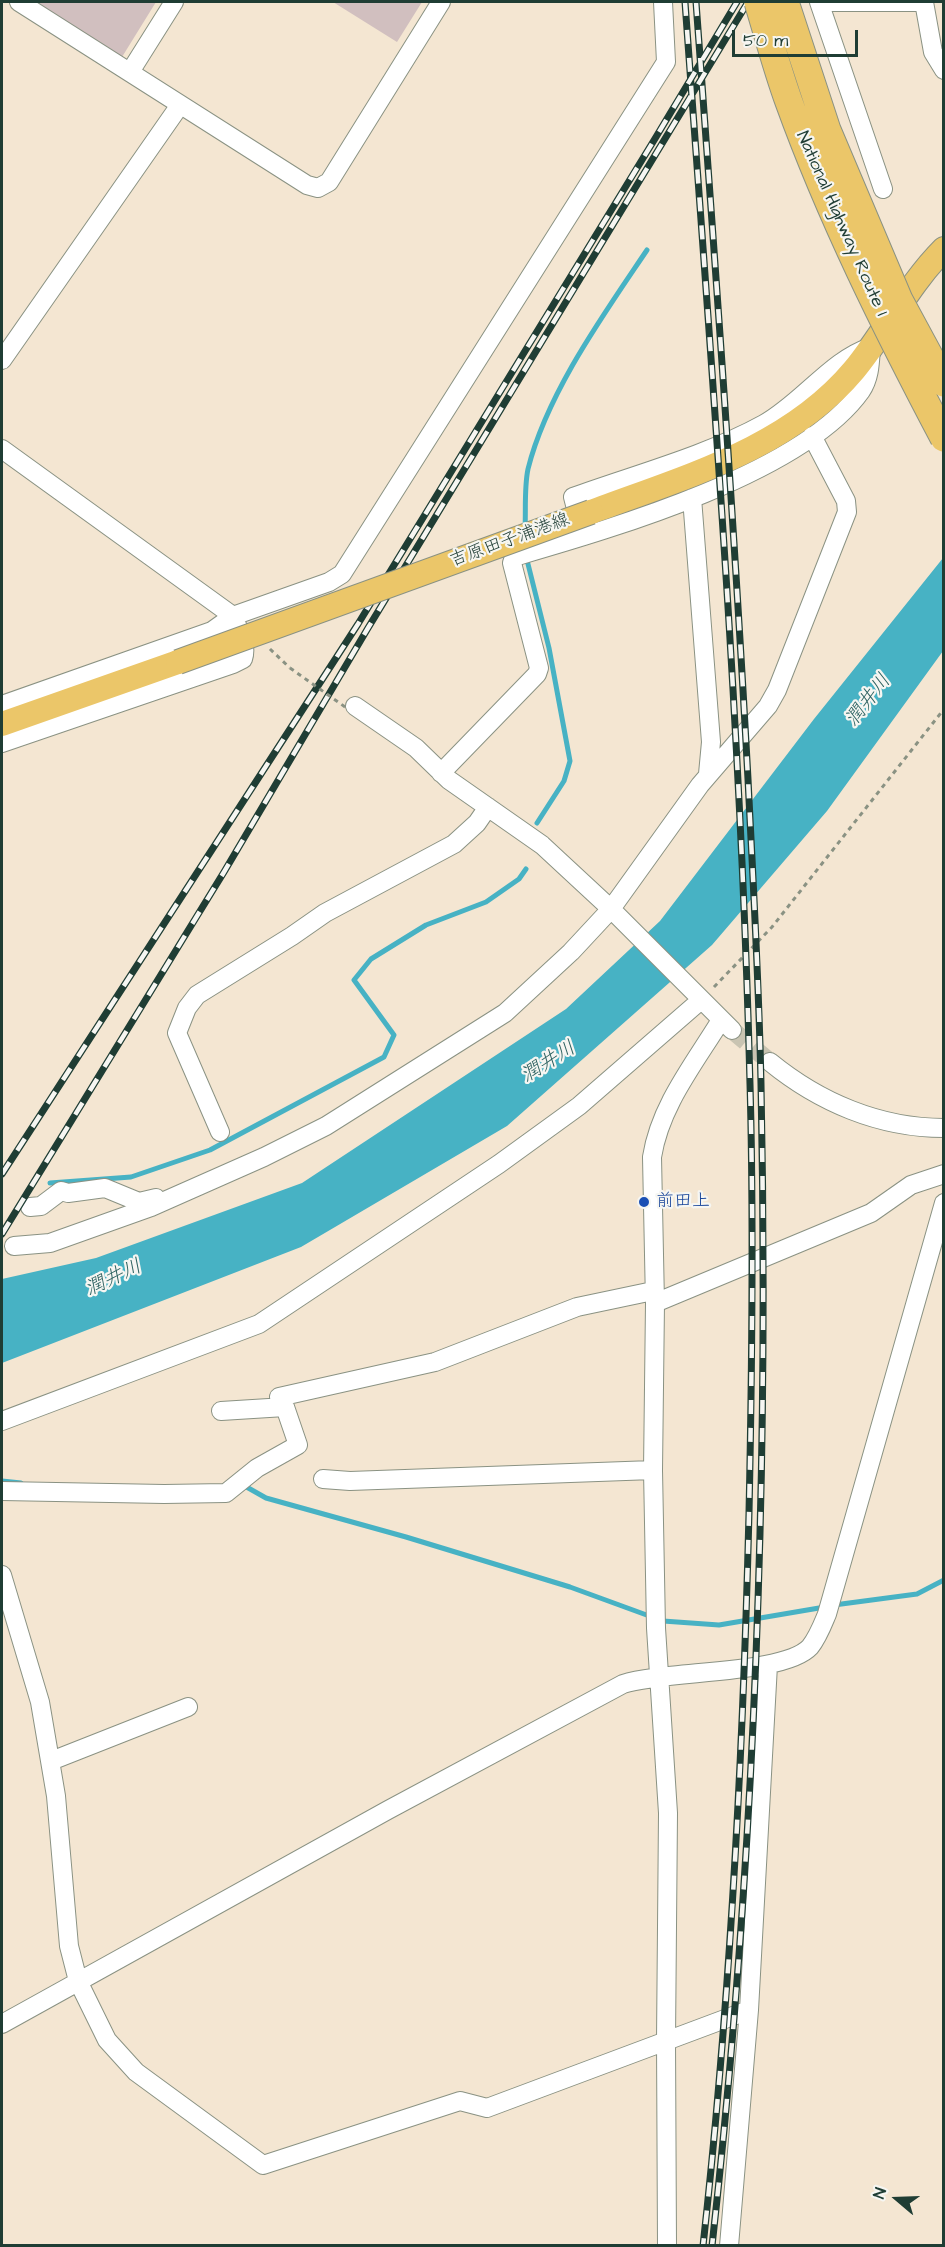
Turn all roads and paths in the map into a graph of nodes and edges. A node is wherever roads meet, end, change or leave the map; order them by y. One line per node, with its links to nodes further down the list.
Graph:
1 (18, 2): 9 (street)
2 (174, 2): 9 (street)
3 (441, 2): 10 (street)
4 (663, 2): 21 (street)
5 (758, 2): 17 (highway, National Highway Route 1, bridge)
6 (785, 2): 15 (highway, National Highway Route 1, bridge)
7 (924, 2): 8 (street); 11 (street)
8 (944, 70)
9 (130, 72): 10 (street)
10 (180, 105): 14 (street)
11 (883, 189)
12 (944, 249): 13 (main road, 吉原田子浦港線)
13 (871, 347): 16 (street); 20 (street); 26 (main road, 吉原田子浦港線, bridge)
14 (2, 360)
15 (944, 383)
16 (812, 436): 19 (street); 29 (street)
17 (944, 438)
18 (2, 449): 21 (street)
19 (692, 498): 20 (street); 29 (street)
20 (583, 536): 28 (street)
21 (233, 616): 23 (street); 27 (street)
22 (290, 668): 24 (path, bridge)
23 (2, 705)
24 (352, 707): 28 (street)
25 (944, 709): 32 (path)
26 (2, 724)
27 (2, 743)
28 (434, 767): 30 (street)
29 (708, 774): 31 (street)
30 (488, 807): 31 (street); 35 (street)
31 (610, 909): 32 (street); 37 (street)
32 (701, 1000): 41 (street); 44 (street)
33 (770, 1062): 34 (street)
34 (944, 1128)
35 (220, 1132)
36 (944, 1173): 41 (street)
37 (184, 1192): 39 (street); 40 (street)
38 (944, 1203): 49 (street)
39 (30, 1207)
40 (14, 1246)
41 (654, 1297): 42 (street); 45 (street)
42 (285, 1407): 43 (street); 47 (street)
43 (221, 1411)
44 (2, 1421)
45 (653, 1470): 46 (street); 50 (street)
46 (323, 1479)
47 (2, 1491)
48 (2, 1575): 52 (street)
49 (768, 1665): 50 (street); 54 (street)
50 (658, 1676): 53 (street); 56 (street)
51 (188, 1707): 52 (street)
52 (51, 1761): 53 (street)
53 (78, 1981): 55 (street); 56 (street)
54 (749, 2010): 56 (street); 58 (street)
55 (2, 2024)
56 (666, 2040): 57 (street)
57 (667, 2246)
58 (729, 2246)

